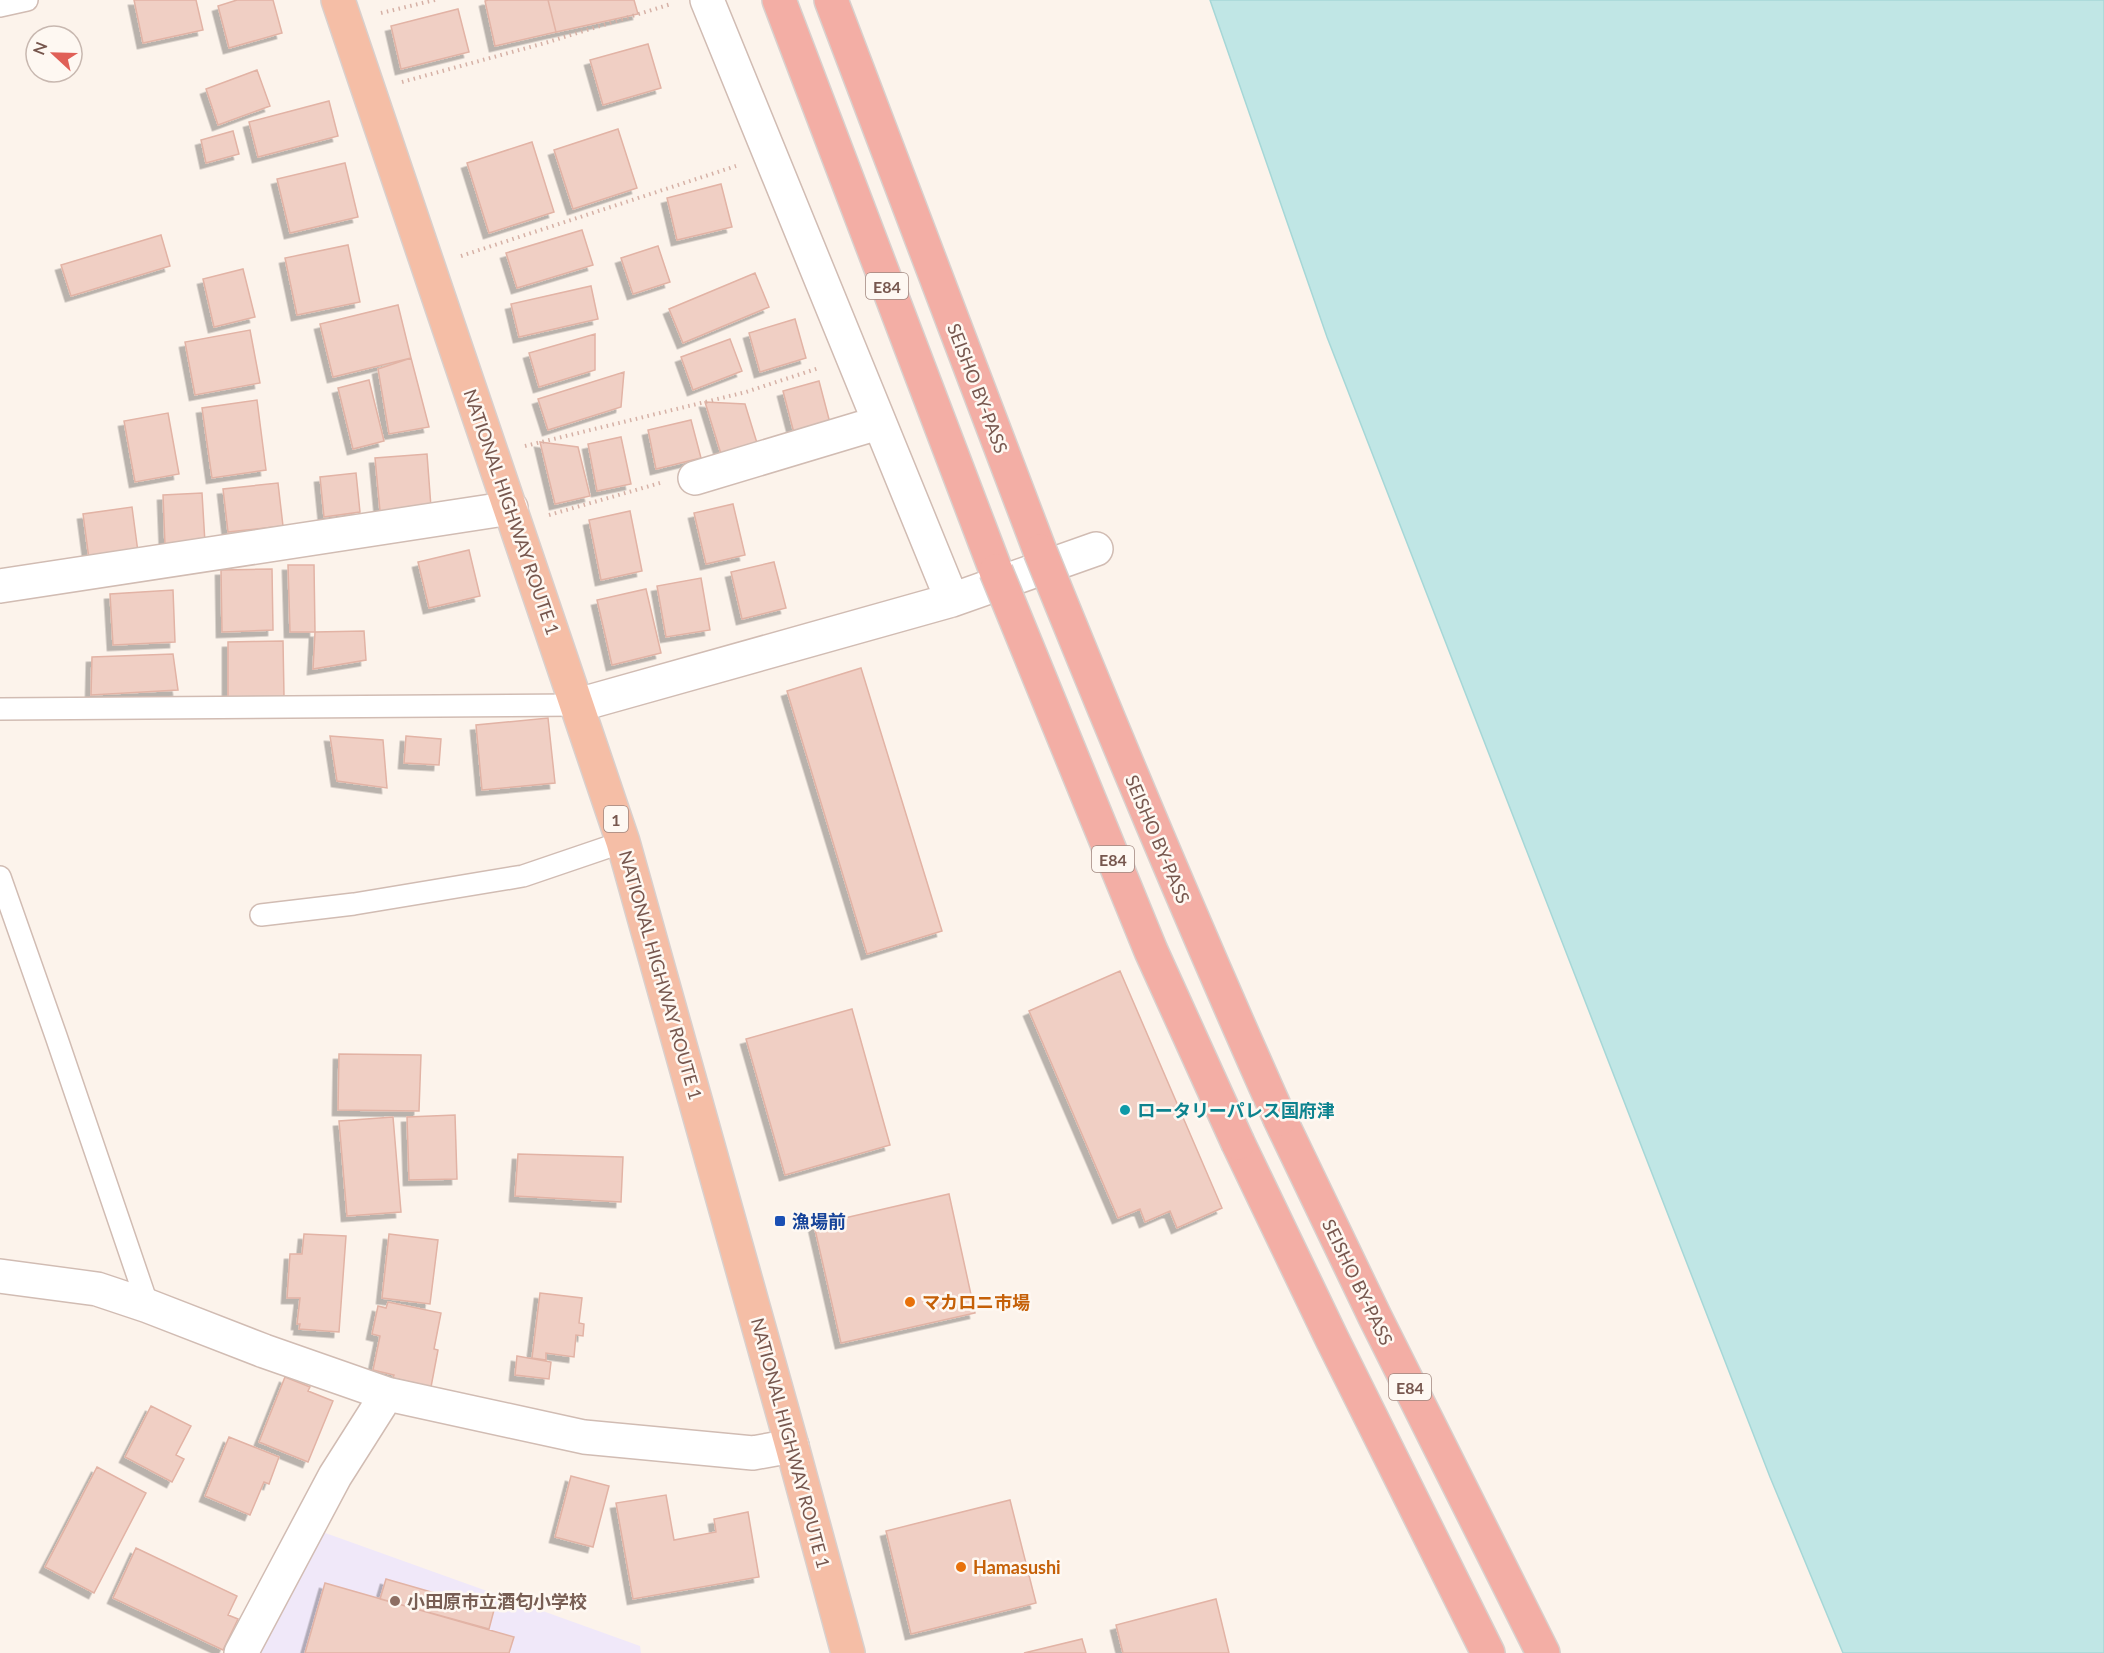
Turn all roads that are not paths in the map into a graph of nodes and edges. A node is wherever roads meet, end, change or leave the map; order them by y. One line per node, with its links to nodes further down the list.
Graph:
1 (27, 0): 5 (lane)
2 (779, 0): 24 (highway, E84, bridge)
3 (831, 0): 25 (highway, SEISHO BY-PASS / E84, bridge)
4 (692, 1): 7 (street)
5 (0, 6)
6 (342, 11): 9 (highway, NATIONAL HIGHWAY ROUTE 1 / 1)
7 (878, 423): 8 (street); 12 (street)
8 (695, 478)
9 (514, 516): 11 (street); 13 (highway, NATIONAL HIGHWAY ROUTE 1 / 1)
10 (1096, 549): 12 (street)
11 (0, 586)
12 (952, 600): 13 (street)
13 (578, 705): 14 (lane); 15 (highway, NATIONAL HIGHWAY ROUTE 1 / 1)
14 (0, 709)
15 (623, 842): 17 (lane); 21 (highway, NATIONAL HIGHWAY ROUTE 1 / 1)
16 (0, 878): 19 (lane)
17 (261, 915)
18 (0, 1276): 19 (street)
19 (148, 1306): 20 (street)
20 (387, 1394): 21 (street); 22 (street)
21 (792, 1446): 23 (highway, NATIONAL HIGHWAY ROUTE 1 / 1)
22 (241, 1653)
23 (848, 1653)
24 (1488, 1653)
25 (1543, 1653)

